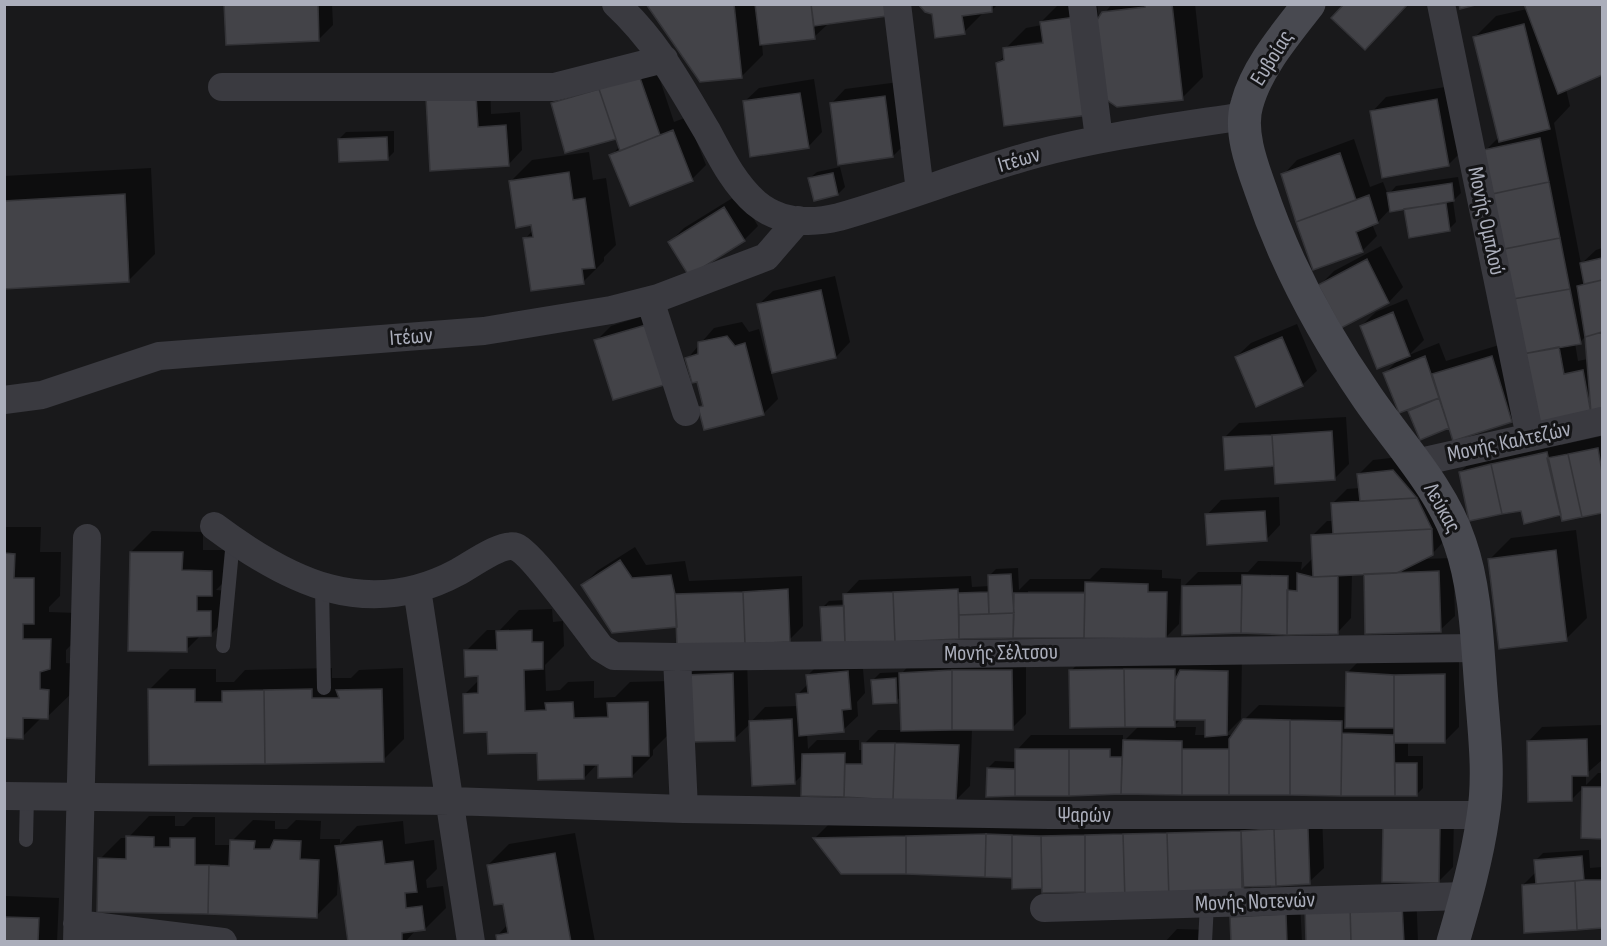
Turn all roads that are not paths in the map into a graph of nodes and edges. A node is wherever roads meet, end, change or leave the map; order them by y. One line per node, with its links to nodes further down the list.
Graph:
1 (616, 4): 6 (street, Ιτέων)
2 (897, 4): 10 (street)
3 (1082, 4): 9 (street)
4 (1309, 4): 8 (main road, Ευβοίας)
5 (1441, 4): 16 (street, Μονής Ομπλού)
6 (664, 59): 7 (street); 11 (street, Ιτέων)
7 (222, 87)
8 (1244, 116): 9 (street, Ιτέων); 17 (main road, Λεύκας)
9 (1100, 139): 10 (street, Ιτέων)
10 (920, 191): 11 (street, Ιτέων)
11 (798, 220): 12 (street, Ιτέων)
12 (650, 300): 13 (street, Ιτέων); 14 (street)
13 (4, 400)
14 (686, 412)
15 (1602, 421): 16 (street, Μονής Καλτεζών)
16 (1530, 437): 17 (street, Μονής Καλτεζών)
17 (1416, 463): 23 (main road, Λεύκας)
18 (223, 533): 20 (street); 22 (lane)
19 (87, 538): 27 (street)
20 (322, 587): 21 (street); 25 (lane)
21 (417, 590): 24 (street, Μονής Σέλτσου); 28 (street)
22 (223, 646)
23 (1478, 648): 24 (street, Μονής Σέλτσου); 30 (main road, Λεύκας)
24 (677, 657): 29 (street)
25 (324, 688)
26 (16, 796): 27 (street, Ψαρών); 31 (lane)
27 (81, 796): 28 (street, Ψαρών); 35 (street)
28 (450, 801): 29 (street, Ψαρών); 37 (street)
29 (684, 809): 30 (street, Ψαρών)
30 (1484, 815): 32 (main road, Λεύκας)
31 (26, 840)
32 (1466, 896): 33 (street, Μονής Νοτενών); 39 (main road, Λεύκας)
33 (1207, 904): 34 (street, Μονής Νοτενών); 38 (lane)
34 (1044, 908)
35 (77, 933): 36 (street)
36 (223, 942)
37 (471, 942)
38 (1205, 942)
39 (1453, 942)

